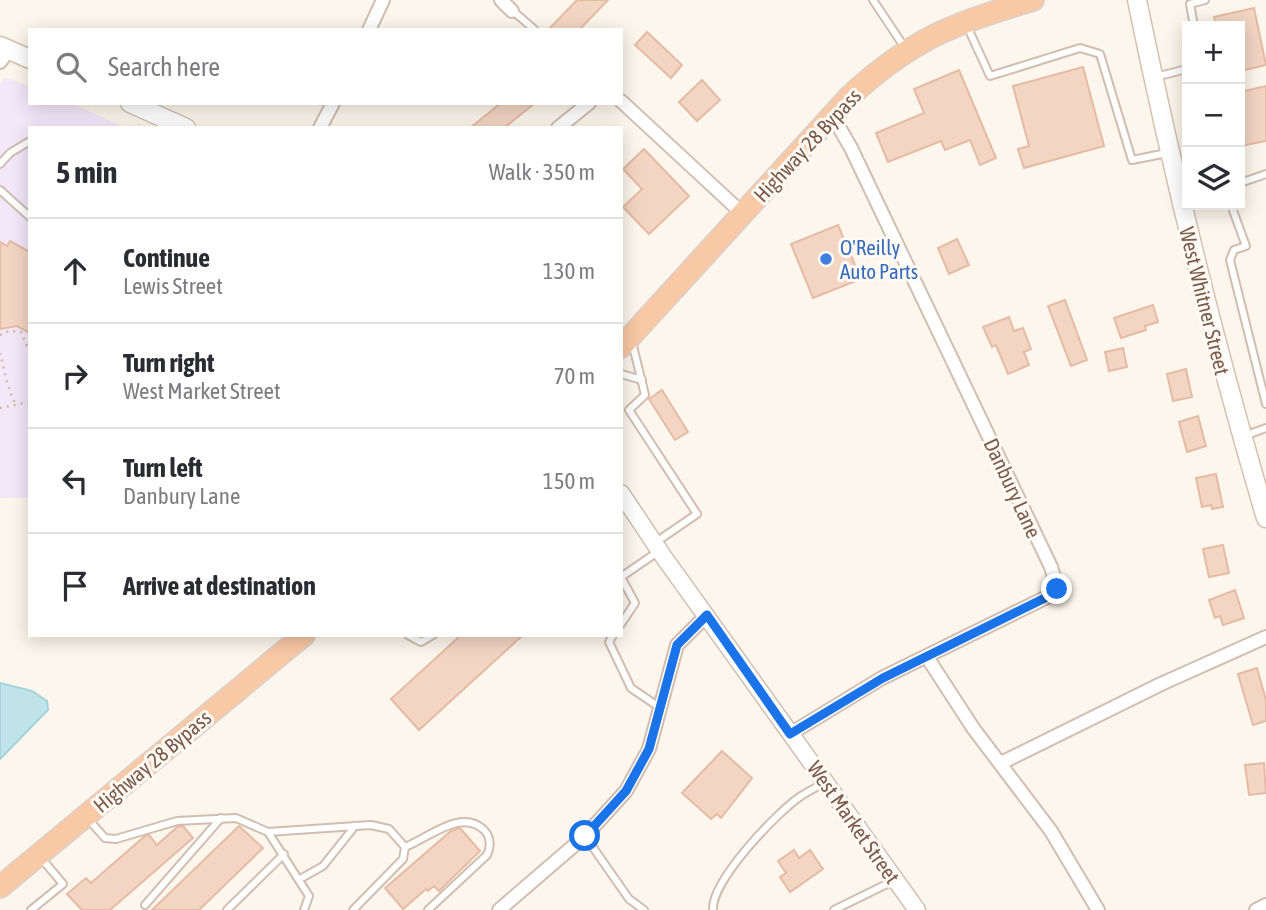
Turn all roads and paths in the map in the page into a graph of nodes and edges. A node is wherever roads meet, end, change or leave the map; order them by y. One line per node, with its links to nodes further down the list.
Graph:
1 (383, 0): 10 (street)
2 (501, 0): 7 (street)
3 (873, 0): 12 (lane)
4 (1137, 0): 16 (main road, West Whitner Street)
5 (1205, 0): 8 (lane)
6 (1020, 2): 9 (highway, Highway 28 Bypass)
7 (512, 11): 11 (lane)
8 (1193, 21)
9 (966, 22): 12 (highway, Highway 28 Bypass); 26 (lane)
10 (370, 28)
11 (533, 28)
12 (906, 49): 21 (highway, Highway 28 Bypass)
13 (3, 52): 14 (main road)
14 (28, 58)
15 (1182, 70): 16 (lane)
16 (1153, 78): 26 (main road, West Whitner Street)
17 (623, 103): 34 (street)
18 (134, 105): 22 (main road)
19 (332, 105): 23 (street)
20 (587, 105): 24 (street)
21 (832, 115): 34 (highway, Highway 28 Bypass); 60 (street, Danbury Lane)
22 (182, 126)
23 (321, 126)
24 (560, 126)
25 (28, 143): 27 (lane)
26 (1169, 152): 31 (main road, West Whitner Street)
27 (0, 164)
28 (1266, 174): 29 (lane)
29 (1245, 181)
30 (0, 191): 35 (lane)
31 (1182, 194)
32 (1186, 210): 47 (main road, West Whitner Street)
33 (1233, 210): 44 (lane)
34 (743, 214): 37 (highway, Highway 28 Bypass)
35 (28, 215)
36 (0, 335): 38 (path)
37 (626, 342): 41 (lane)
38 (28, 348)
39 (0, 354): 43 (path)
40 (623, 375): 41 (lane)
41 (642, 380): 50 (lane)
42 (28, 400): 43 (path)
43 (15, 403): 45 (path)
44 (1266, 404)
45 (0, 408)
46 (1266, 428): 47 (lane)
47 (1242, 437): 49 (main road, West Whitner Street)
48 (623, 496): 50 (street, West Market Street)
49 (1266, 518)
50 (657, 547): 51 (lane); 53 (street, West Market Street)
51 (623, 577)
52 (623, 580): 54 (lane)
53 (707, 615): 61 (street); 62 (street, West Market Street)
54 (623, 621)
55 (1266, 636): 63 (street)
56 (302, 637): 65 (highway, Highway 28 Bypass)
57 (412, 637): 58 (lane)
58 (430, 637)
59 (612, 637): 61 (lane)
60 (927, 657): 62 (street, Danbury Lane); 63 (street)
61 (659, 707): 69 (street)
62 (790, 734): 64 (street, West Market Street)
63 (1002, 763): 88 (street)
64 (827, 782): 74 (street, West Market Street); 85 (lane)
65 (86, 816): 66 (lane); 72 (highway, Highway 28 Bypass)
66 (221, 818): 68 (lane); 76 (lane)
67 (355, 826): 68 (lane); 70 (lane); 73 (lane)
68 (268, 832): 71 (lane)
69 (585, 836): 83 (street); 84 (lane)
70 (405, 847): 81 (lane); 82 (lane)
71 (284, 854): 73 (lane); 79 (lane)
72 (38, 855): 75 (highway, Highway 28 Bypass); 78 (lane)
73 (300, 879): 80 (lane)
74 (895, 880): 86 (lane); 87 (street, West Market Street)
75 (0, 887)
76 (145, 905)
77 (1266, 905): 89 (street)
78 (31, 910)
79 (227, 910)
80 (304, 910)
81 (353, 910)
82 (428, 910)
83 (499, 910)
84 (644, 910)
85 (713, 910)
86 (834, 910)
87 (917, 910)
88 (1098, 910)
89 (1256, 910)

